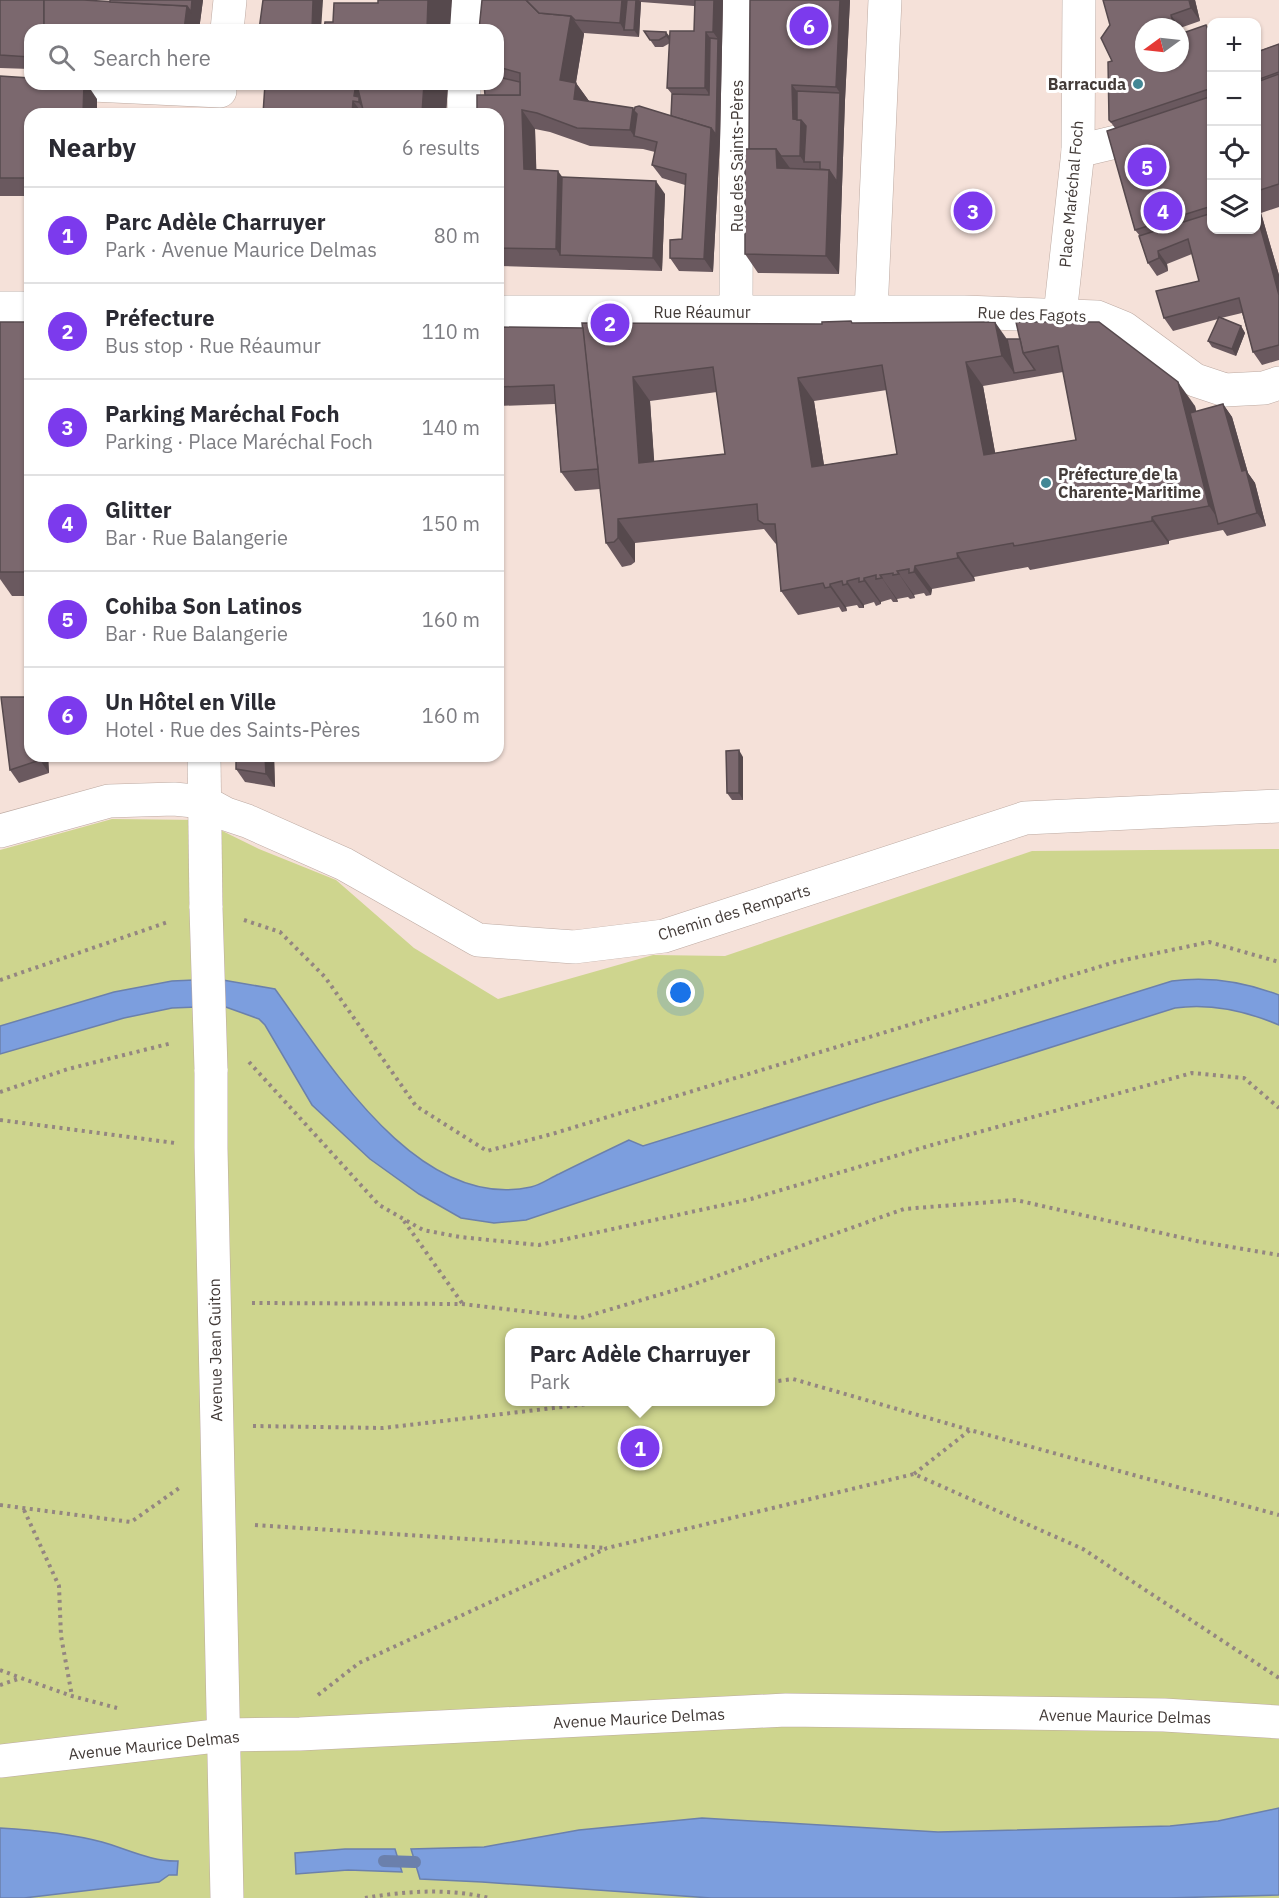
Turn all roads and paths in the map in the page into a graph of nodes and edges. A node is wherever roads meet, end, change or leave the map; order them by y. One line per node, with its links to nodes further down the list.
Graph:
1 (230, 0): 6 (street)
2 (468, 0): 7 (street)
3 (737, 0): 17 (street, Rue des Saints-Pères)
4 (885, 0): 18 (street)
5 (1079, 0): 13 (street, Place Maréchal Foch)
6 (228, 24)
7 (466, 24)
8 (145, 90): 10 (street)
9 (464, 90): 11 (street)
10 (219, 96)
11 (464, 108)
12 (1207, 115): 13 (street)
13 (1078, 152): 19 (street, Place Maréchal Foch)
14 (0, 308): 15 (street)
15 (24, 308)
16 (504, 312): 17 (street, Rue Réaumur)
17 (736, 312): 18 (street, Rue Réaumur)
18 (871, 312): 19 (street, Rue des Fagots)
19 (1060, 315): 20 (street, Rue des Fagots)
20 (1279, 384)
21 (204, 762): 22 (street, Avenue Jean Guiton)
22 (204, 802): 23 (street, Chemin des Remparts); 24 (street, Chemin des Remparts); 25 (street, Avenue Jean Guiton)
23 (1279, 806)
24 (0, 831)
25 (206, 908): 26 (path); 27 (path); 33 (street, Avenue Jean Guiton, bridge)
26 (1279, 962)
27 (0, 980)
28 (174, 1042): 30 (path)
29 (250, 1063): 34 (path)
30 (0, 1092)
31 (1279, 1108): 34 (path)
32 (0, 1120): 33 (path)
33 (211, 1148): 36 (street, Avenue Jean Guiton)
34 (402, 1219): 37 (path)
35 (1279, 1255): 37 (path)
36 (214, 1303): 37 (path); 40 (street, Avenue Jean Guiton)
37 (462, 1304)
38 (775, 1381): 41 (path)
39 (564, 1406): 40 (path)
40 (217, 1425): 42 (street, Avenue Jean Guiton)
41 (970, 1430): 43 (path); 46 (path)
42 (217, 1461): 45 (path); 47 (street, Avenue Jean Guiton)
43 (914, 1474): 48 (path); 51 (path)
44 (0, 1505): 45 (path)
45 (24, 1510): 53 (path)
46 (1279, 1515)
47 (218, 1523): 48 (path); 57 (street, Avenue Jean Guiton)
48 (607, 1548): 54 (path)
49 (0, 1670): 50 (path)
50 (21, 1678): 52 (path); 53 (path)
51 (1279, 1678)
52 (0, 1685)
53 (72, 1696): 55 (path)
54 (316, 1696)
55 (119, 1708)
56 (1279, 1722): 57 (street, Avenue Maurice Delmas)
57 (224, 1735): 58 (street, Avenue Maurice Delmas); 59 (street, Avenue Jean Guiton)
58 (0, 1761)
59 (227, 1898)
60 (365, 1898): 61 (path)
61 (489, 1898)

